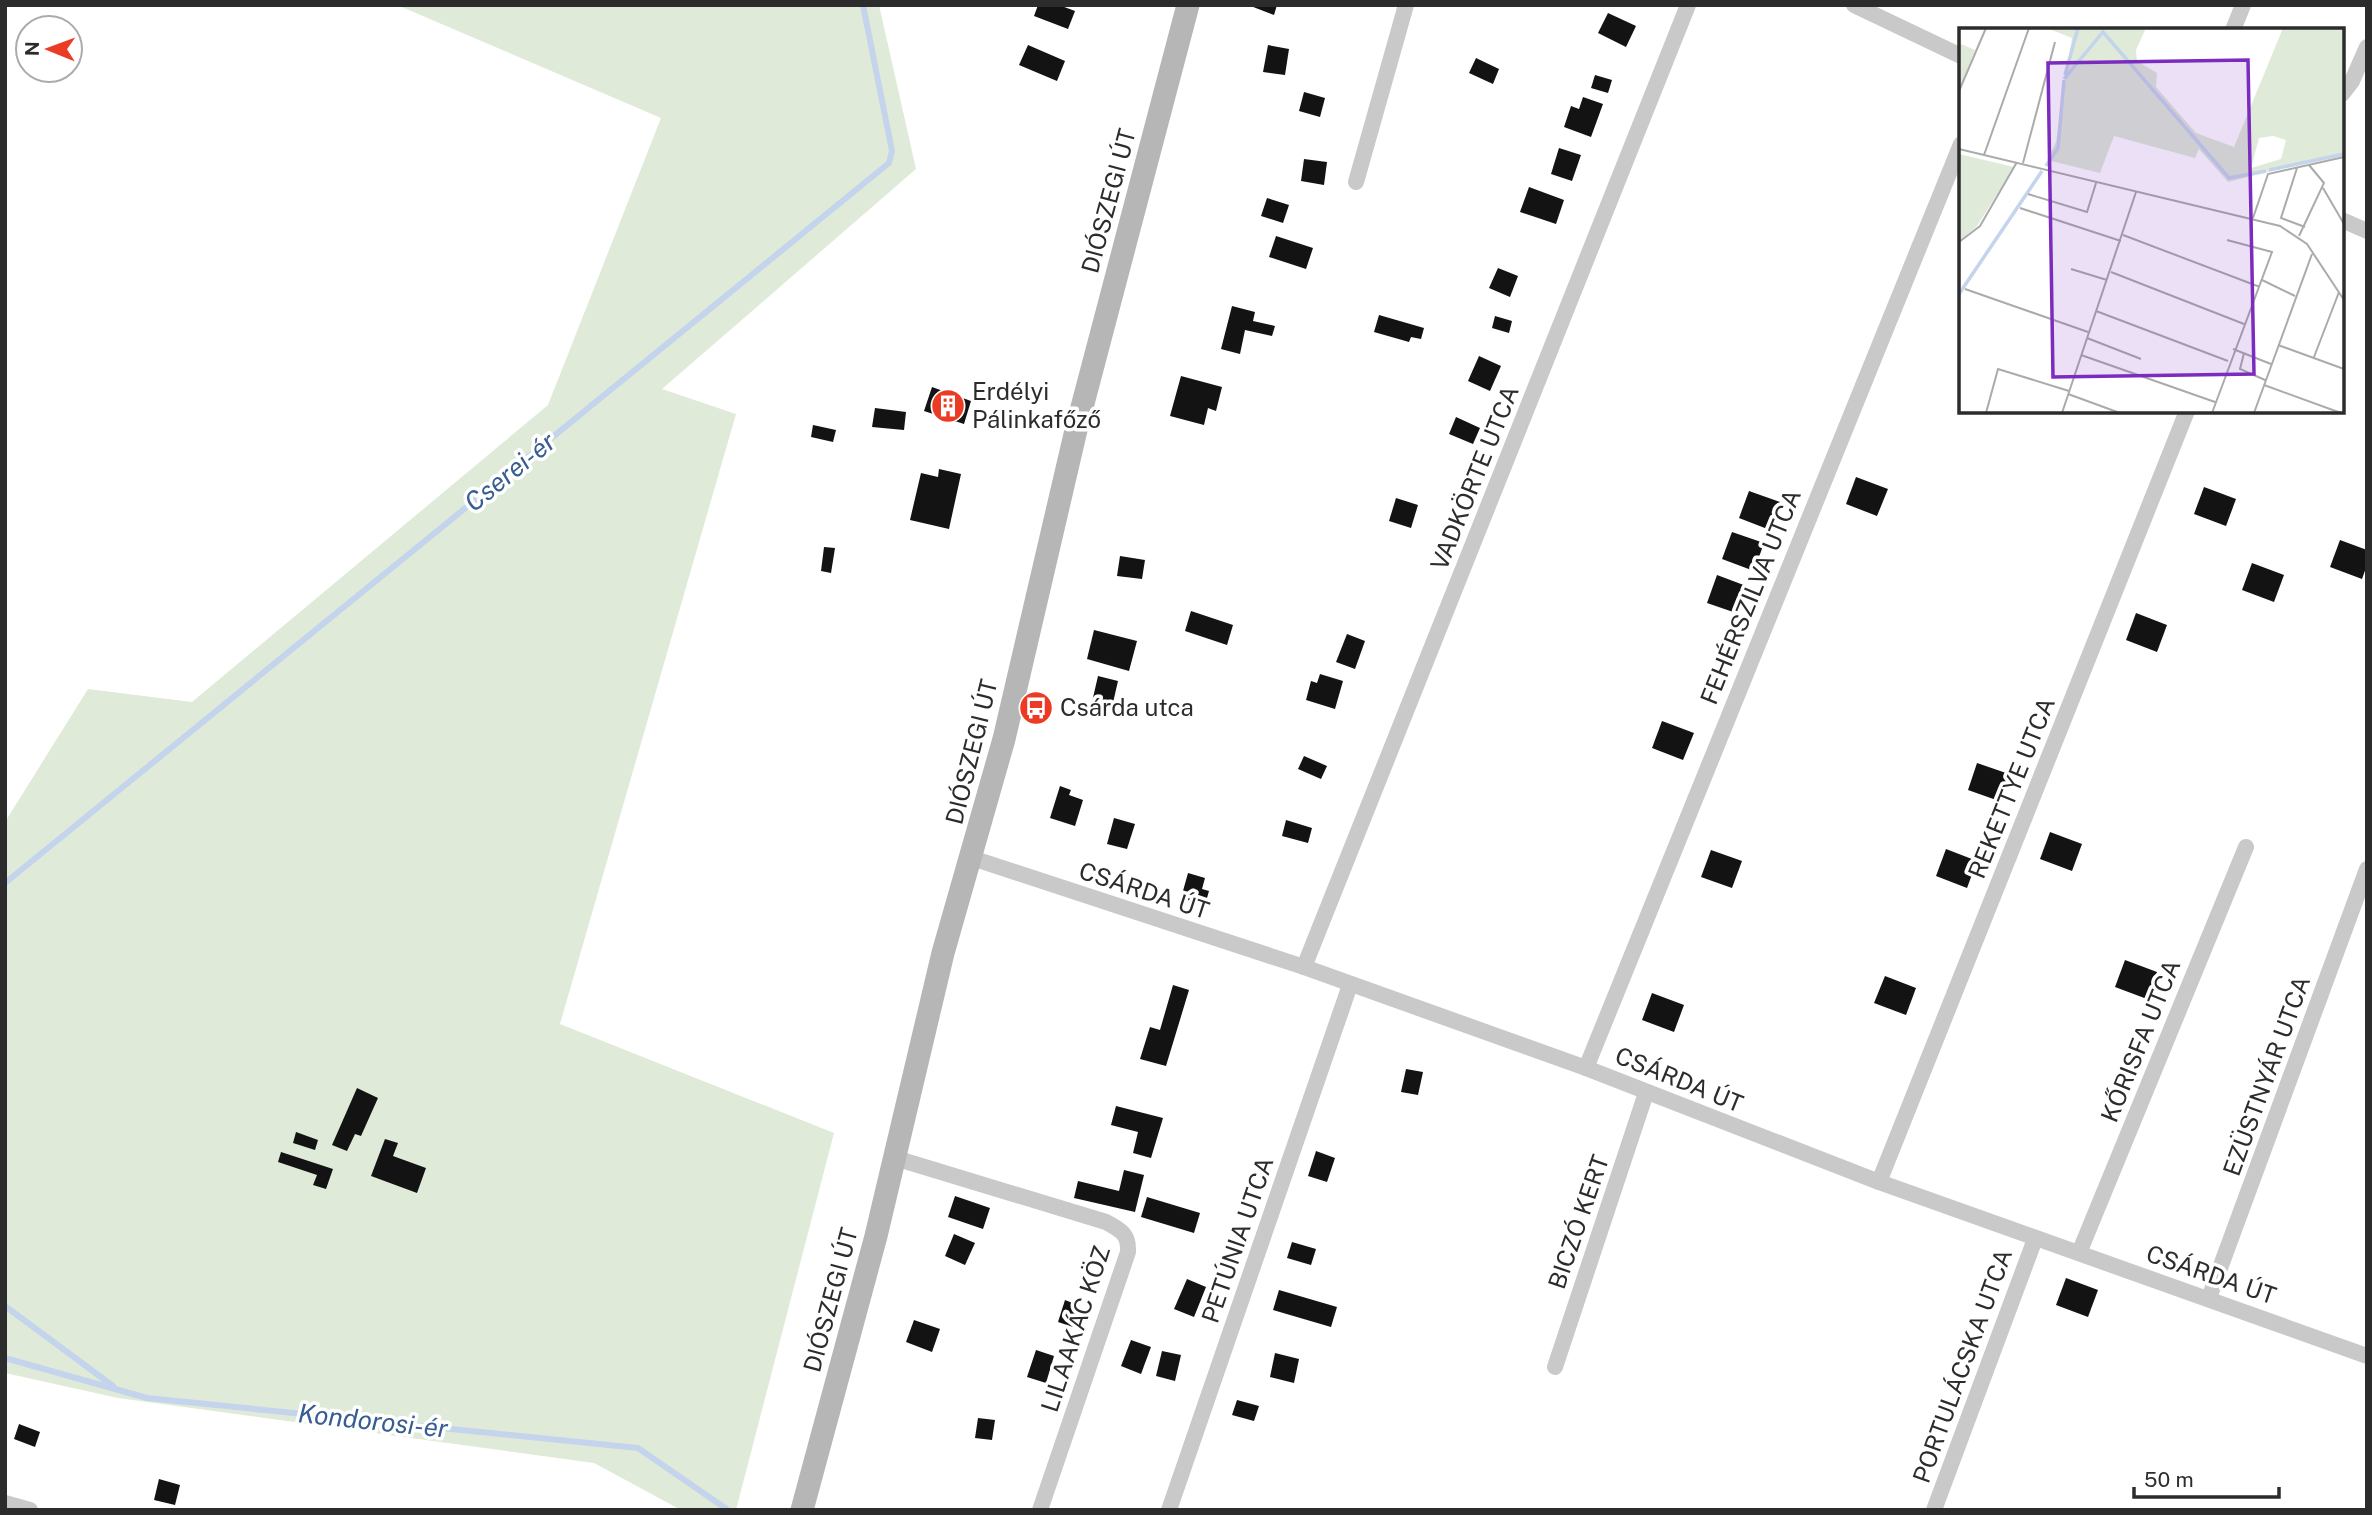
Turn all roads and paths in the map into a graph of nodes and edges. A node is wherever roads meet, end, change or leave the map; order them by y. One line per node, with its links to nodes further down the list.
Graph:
1 (1188, 5): 16 (main road, DIÓSZEGI ÚT)
2 (1406, 5): 11 (street)
3 (1688, 5): 18 (street, VADKÖRTE UTCA)
4 (1854, 5): 8 (street)
5 (2243, 5): 6 (street)
6 (2234, 28)
7 (2367, 47): 9 (street)
8 (1959, 54)
9 (2344, 91)
10 (1959, 149): 20 (street, FEHÉRSZILVA UTCA)
11 (1356, 182)
12 (2344, 221): 13 (street)
13 (2367, 231)
14 (2186, 413): 23 (street, REKETTYE UTCA)
15 (2246, 847): 25 (street, KŐRISFA UTCA)
16 (972, 858): 18 (street, CSÁRDA ÚT); 22 (main road, DIÓSZEGI ÚT)
17 (2367, 869): 26 (street, EZÜSTNYÁR UTCA)
18 (1304, 968): 19 (street, CSÁRDA ÚT)
19 (1350, 985): 20 (street, CSÁRDA ÚT); 33 (street, PETÚNIA UTCA)
20 (1586, 1068): 21 (street, CSÁRDA ÚT)
21 (1646, 1093): 23 (street, CSÁRDA ÚT); 28 (street, BICZÓ KERT)
22 (895, 1158): 31 (main road, DIÓSZEGI ÚT); 32 (street, LILAAKÁC KÖZ)
23 (1879, 1182): 24 (street, CSÁRDA ÚT)
24 (2035, 1239): 25 (street, CSÁRDA ÚT); 34 (street, PORTULÁCSKA UTCA)
25 (2079, 1253): 26 (street, CSÁRDA ÚT)
26 (2210, 1298): 27 (street, CSÁRDA ÚT)
27 (2367, 1356)
28 (1555, 1367)
29 (5, 1503): 30 (street)
30 (30, 1510)
31 (802, 1510)
32 (1040, 1510)
33 (1169, 1510)
34 (1934, 1510)

